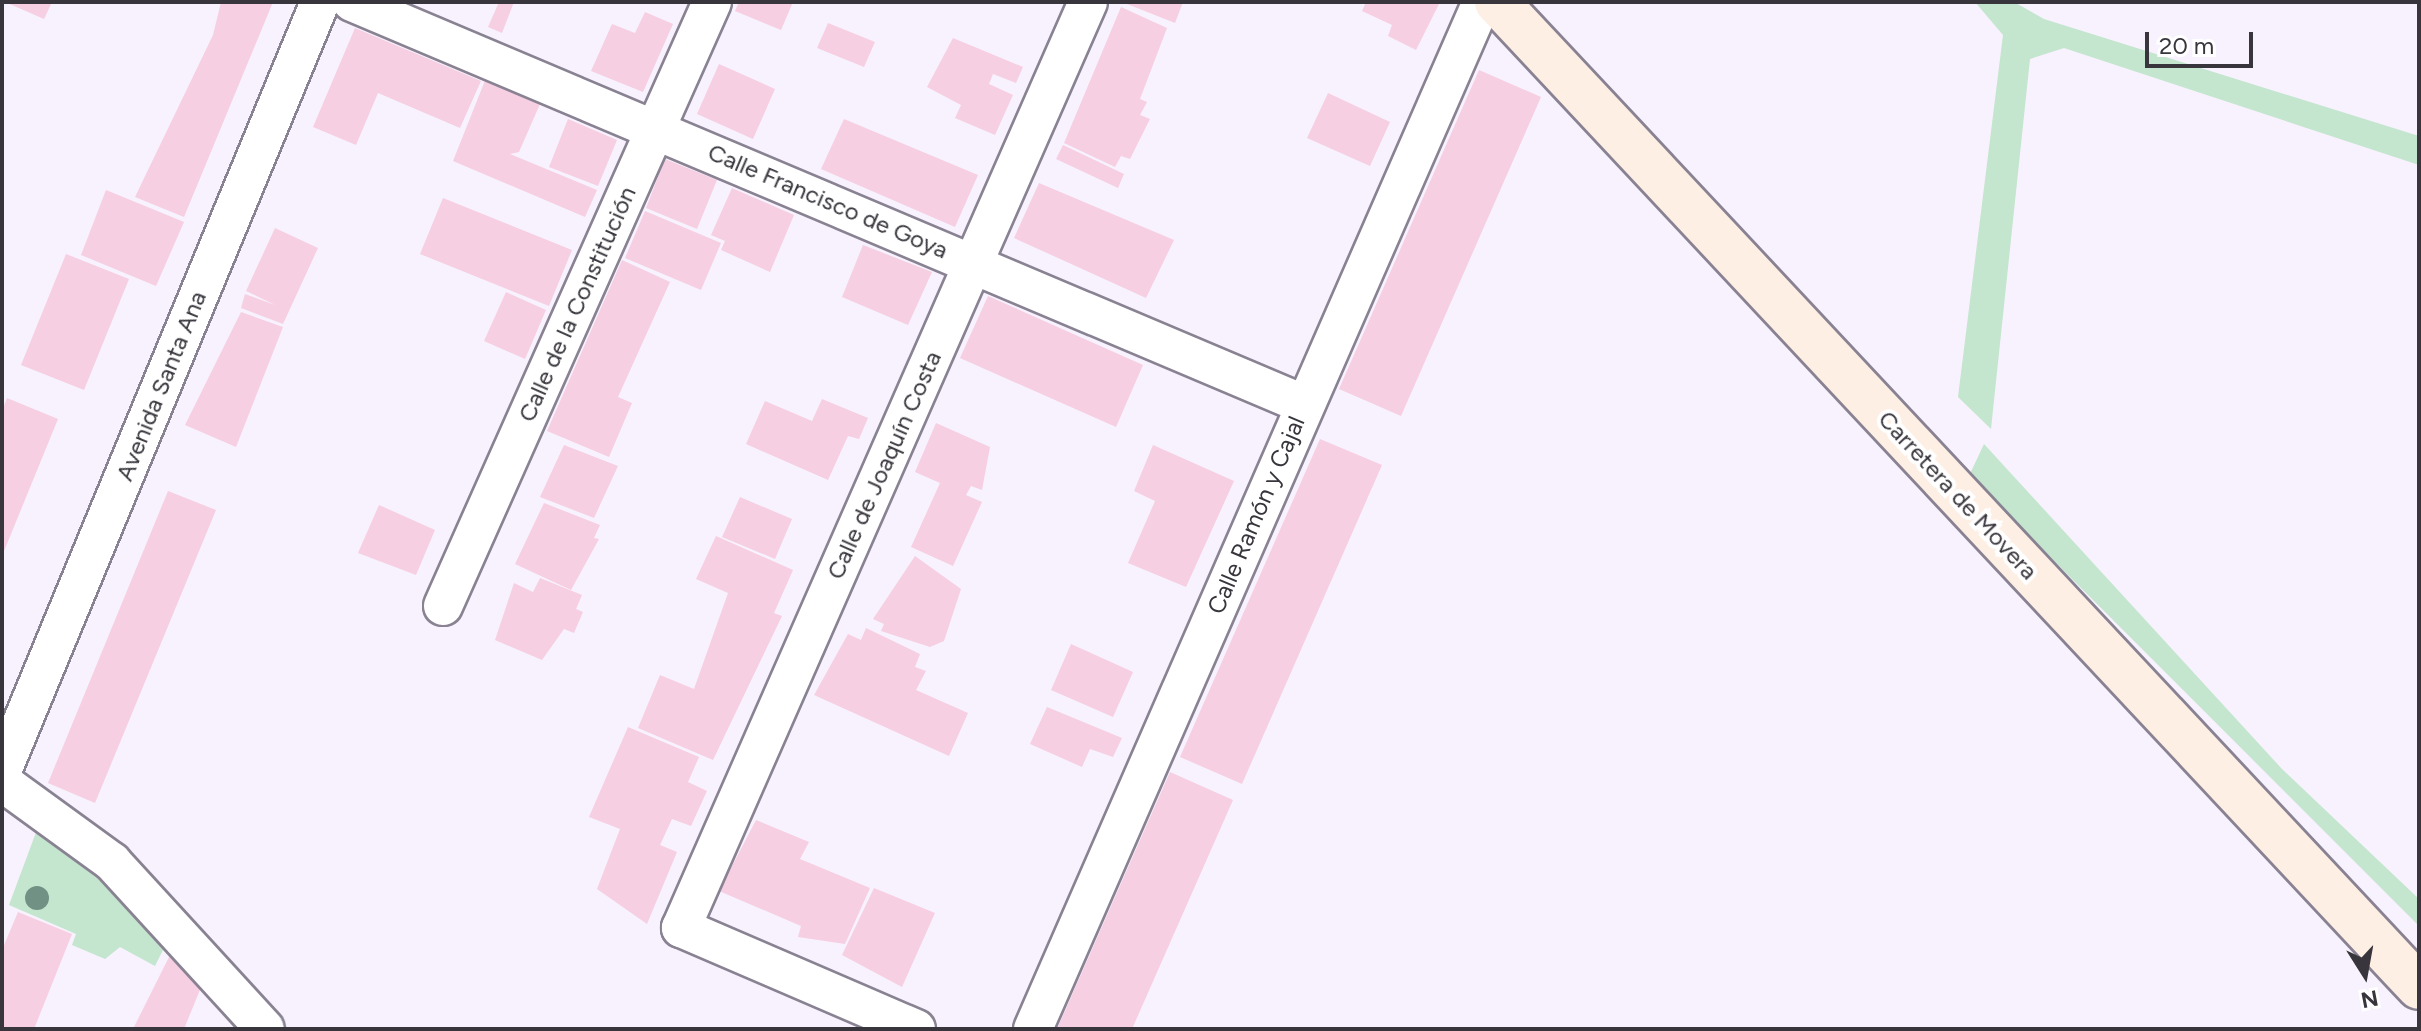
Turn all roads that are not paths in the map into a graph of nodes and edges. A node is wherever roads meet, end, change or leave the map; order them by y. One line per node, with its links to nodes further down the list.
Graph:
1 (320, 2): 11 (street, Avenida Santa Ana)
2 (352, 2): 7 (street, Calle Francisco de Goya)
3 (712, 2): 7 (street, Calle de la Constitución)
4 (1088, 2): 8 (street, Calle de Joaquín Costa)
5 (1482, 2): 9 (street, Calle Ramón y Cajal)
6 (1497, 2): 13 (main road, Carretera de Movera)
7 (656, 127): 8 (street, Calle Francisco de Goya); 10 (street, Calle de la Constitución)
8 (973, 262): 9 (street, Calle Francisco de Goya); 15 (street, Calle de Joaquín Costa)
9 (1303, 404): 16 (street, Calle Ramón y Cajal)
10 (443, 606)
11 (2, 771)
12 (2, 782): 14 (street)
13 (2419, 987)
14 (265, 1029)
15 (916, 1029)
16 (1033, 1029)

